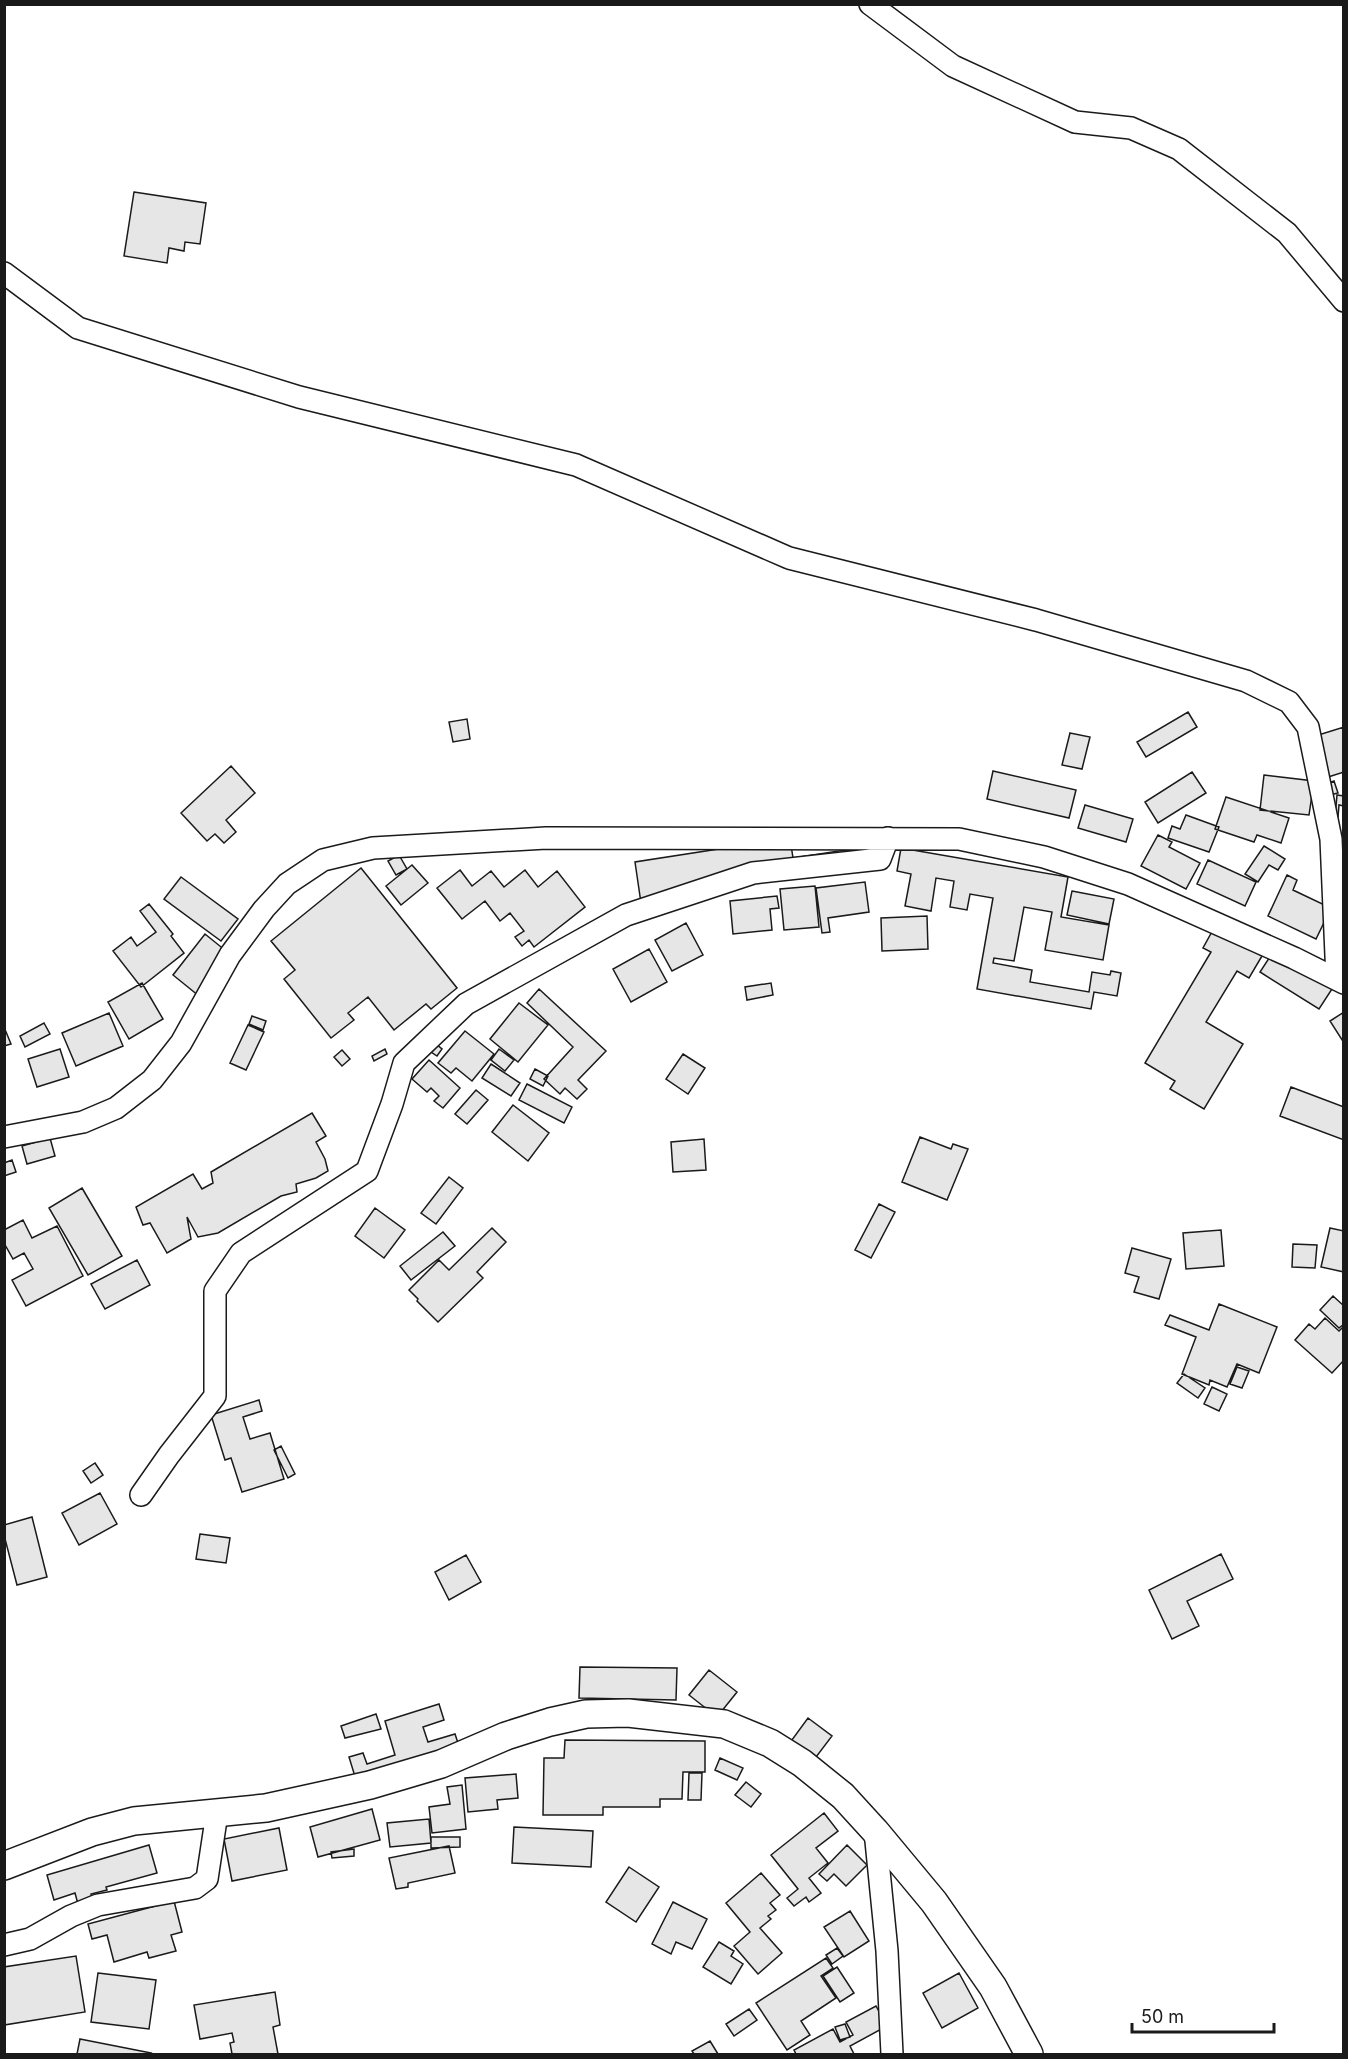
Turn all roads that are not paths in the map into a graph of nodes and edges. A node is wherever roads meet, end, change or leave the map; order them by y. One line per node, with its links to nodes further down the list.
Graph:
1 (870, 4): 3 (street)
2 (4, 273): 5 (street)
3 (1344, 302)
4 (888, 838): 5 (street); 6 (street); 7 (street)
5 (1340, 981)
6 (4, 1137)
7 (141, 1495)
8 (217, 1813): 9 (main road); 10 (main road); 11 (street)
9 (875, 1831): 12 (street); 13 (main road)
10 (4, 1866)
11 (4, 1945)
12 (892, 2055)
13 (1029, 2055)

